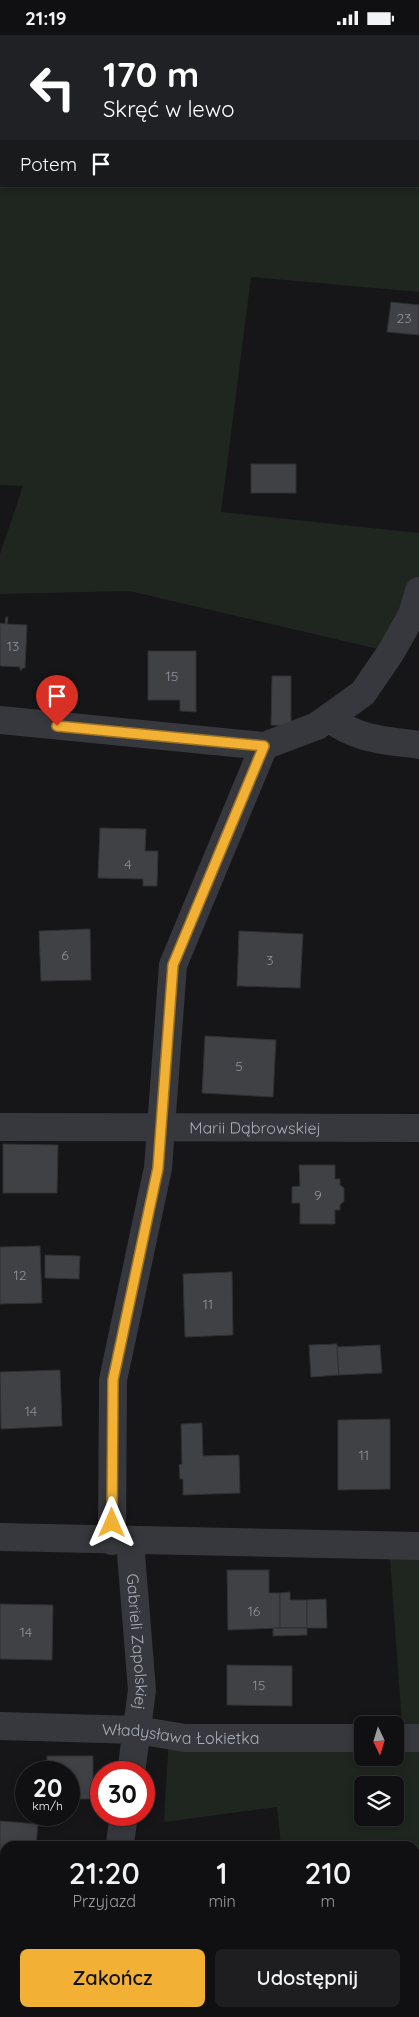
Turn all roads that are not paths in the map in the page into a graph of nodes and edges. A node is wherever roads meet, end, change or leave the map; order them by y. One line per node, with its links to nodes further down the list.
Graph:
1 (419, 591): 2 (street)
2 (329, 717): 4 (street); 5 (street)
3 (0, 720): 5 (street)
4 (419, 745)
5 (264, 746): 8 (street, Gabrieli Zapolskiej)
6 (0, 1127): 8 (street, Marii Dąbrowskiej)
7 (419, 1128): 8 (street, Marii Dąbrowskiej)
8 (161, 1129): 10 (street, Gabrieli Zapolskiej)
9 (0, 1537): 10 (street)
10 (121, 1541): 11 (street); 13 (street, Gabrieli Zapolskiej)
11 (419, 1546)
12 (0, 1726): 13 (street, Władysława Łokietka)
13 (137, 1730): 14 (street, Władysława Łokietka); 17 (street, Gabrieli Zapolskiej)
14 (354, 1738)
15 (404, 1738): 16 (street)
16 (419, 1738)
17 (133, 1761)
18 (122, 1826): 19 (street)
19 (120, 1841)

